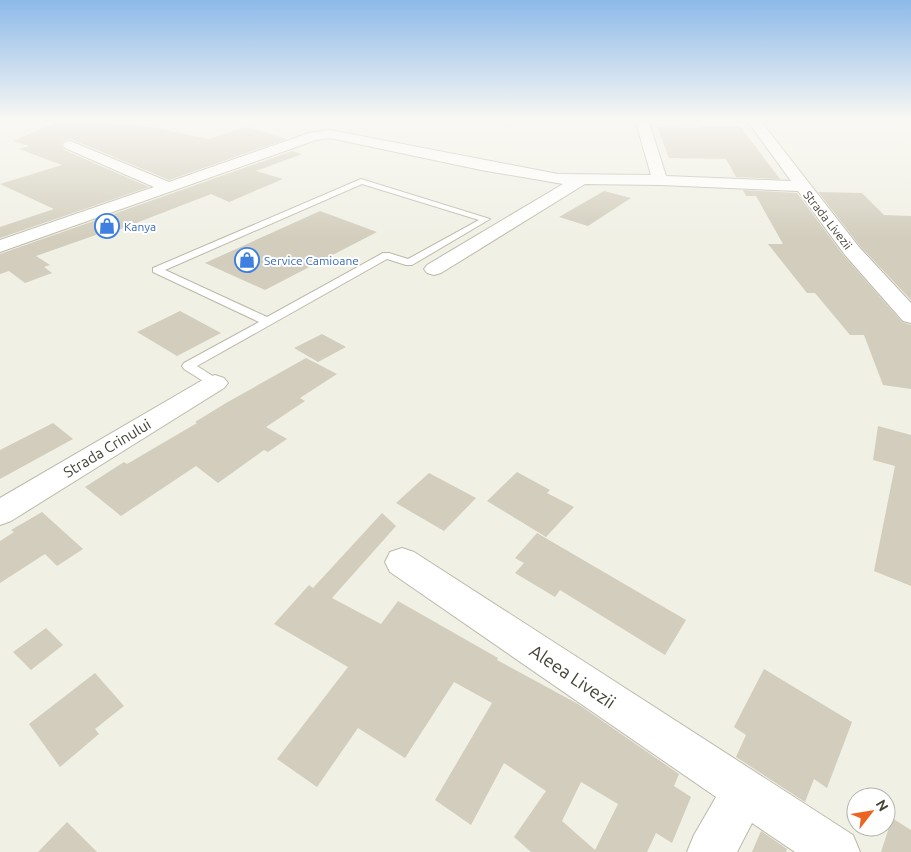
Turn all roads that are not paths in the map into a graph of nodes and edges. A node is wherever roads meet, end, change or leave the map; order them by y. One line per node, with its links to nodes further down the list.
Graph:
1 (102, 159): 9 (street)
2 (249, 159): 9 (street)
3 (452, 159): 6 (street)
4 (653, 159): 7 (street)
5 (782, 159): 8 (street, Strada Livezii)
6 (580, 180): 7 (street); 11 (street)
7 (660, 180): 8 (street)
8 (802, 186): 12 (street, Strada Livezii)
9 (168, 187): 10 (street)
10 (0, 246)
11 (434, 269)
12 (911, 316)
13 (266, 321): 13 (lane); 14 (lane)
14 (215, 383): 15 (street, Strada Crinului)
15 (0, 513)
16 (402, 562): 17 (street, Aleea Livezii)
17 (745, 790): 18 (street); 19 (street, Aleea Livezii)
18 (711, 852)
19 (836, 852)

